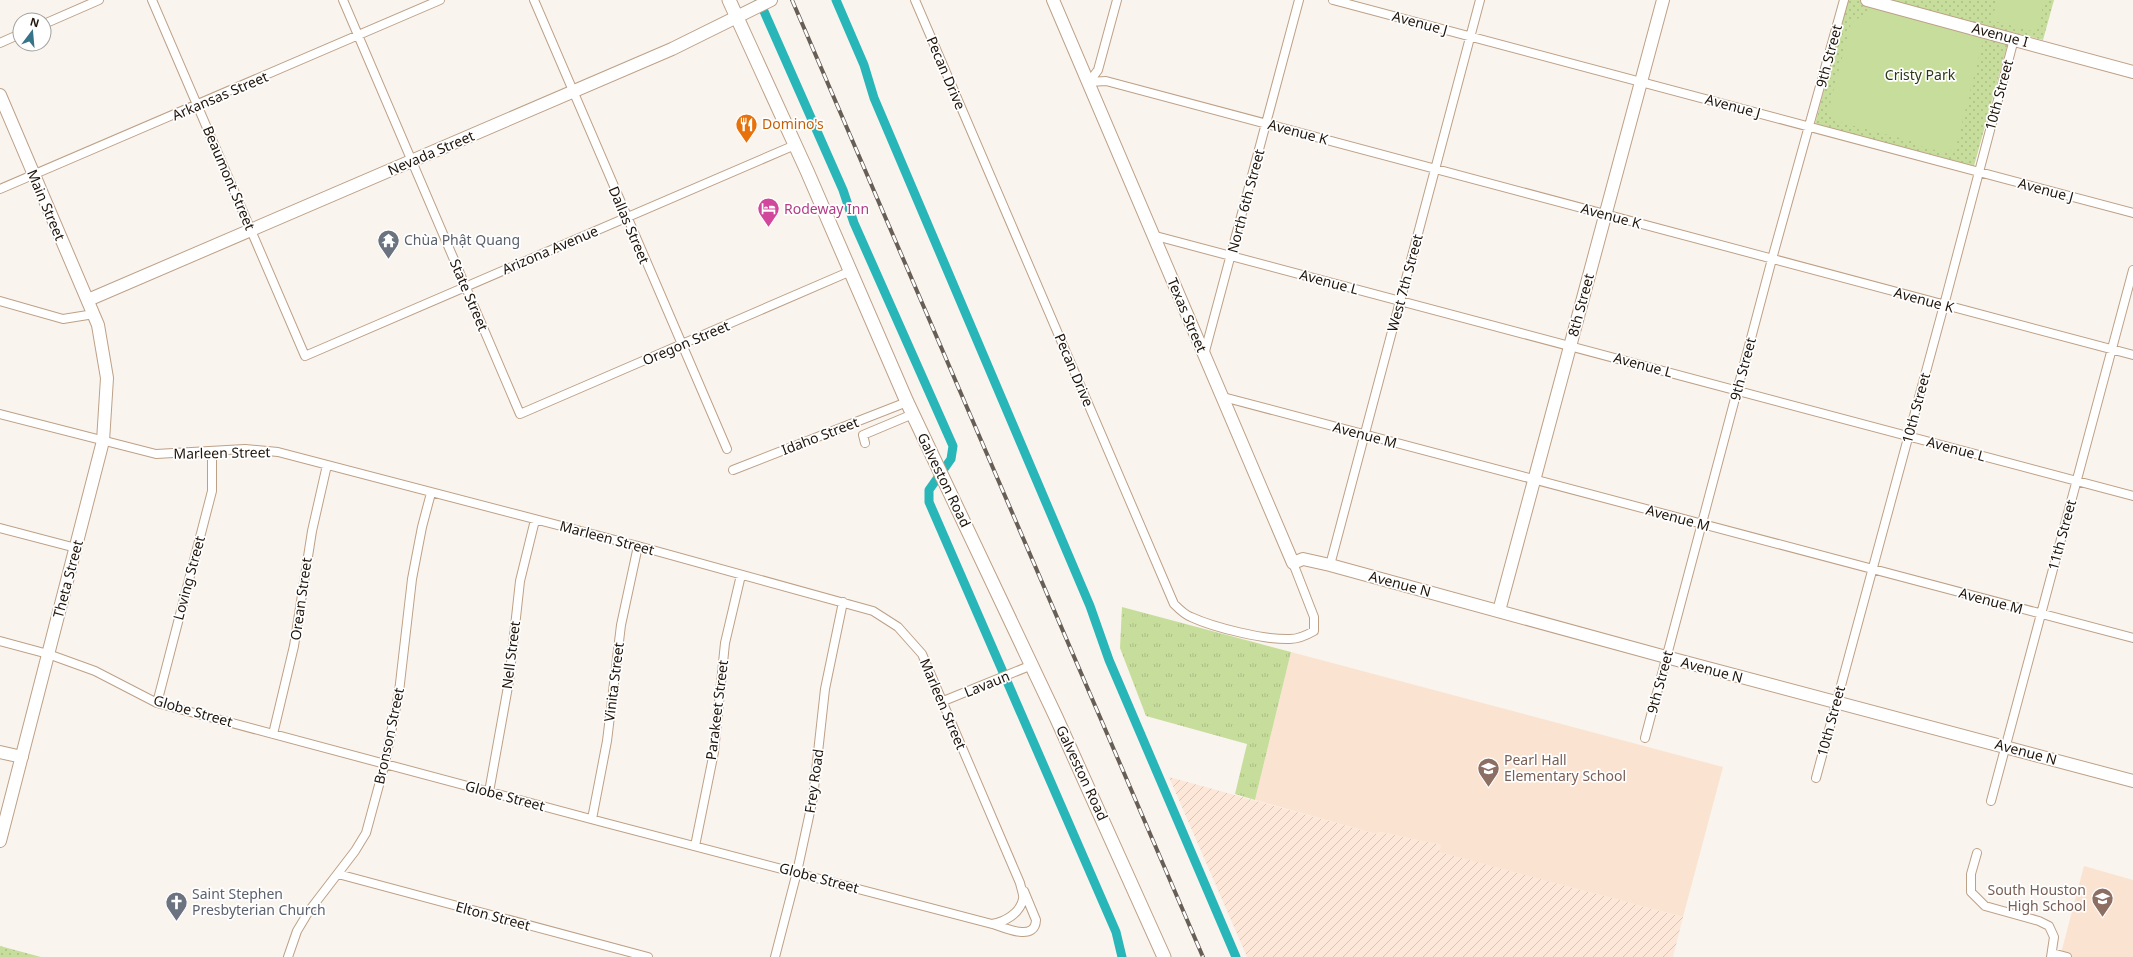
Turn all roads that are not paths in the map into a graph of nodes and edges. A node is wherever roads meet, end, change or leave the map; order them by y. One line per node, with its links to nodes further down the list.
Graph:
1 (99, 0): 18 (street)
2 (152, 0): 29 (street, Beaumont Street)
3 (343, 0): 19 (street, State Street)
4 (440, 0): 19 (street, Arkansas Street)
5 (534, 0): 27 (street, Dallas Street)
6 (729, 0): 17 (main road, Galveston Road)
7 (770, 0): 17 (street, Nevada Street)
8 (915, 0): 89 (street, Pecan Drive)
9 (1053, 0): 25 (street, Texas Street)
10 (1117, 0): 25 (street)
11 (1299, 0): 30 (street, North 6th Street)
12 (1333, 0): 20 (street, Avenue J)
13 (1480, 0): 20 (street, West 7th Street)
14 (1663, 0): 26 (street, 8th Street)
15 (1844, 0): 31 (street, 9th Street)
16 (1867, 0): 22 (street, Avenue I)
17 (736, 17): 27 (street, Nevada Street); 32 (main road, Galveston Road)
18 (52, 21)
19 (358, 37): 29 (street, Arkansas Street); 33 (street, State Street)
20 (1471, 37): 26 (street, Avenue J); 34 (street, West 7th Street)
21 (12, 38): 23 (street)
22 (2014, 39): 24 (street, Avenue I); 35 (street, 10th Street)
23 (0, 43)
24 (2133, 72)
25 (1089, 82): 30 (street, Avenue K); 42 (street, Texas Street)
26 (1641, 82): 31 (street, Avenue J); 39 (street, 8th Street)
27 (572, 92): 33 (street, Nevada Street); 40 (street, Dallas Street)
28 (0, 95): 36 (street, Main Street)
29 (198, 106): 36 (street, Arkansas Street); 41 (street, Beaumont Street)
30 (1266, 124): 34 (street, Avenue K); 43 (street, North 6th Street)
31 (1810, 127): 35 (street, Avenue J); 44 (street, 9th Street)
32 (796, 145): 40 (street, Arizona Avenue); 46 (main road, Galveston Road)
33 (412, 161): 41 (street, Nevada Street); 47 (street, State Street)
34 (1435, 169): 39 (street, Avenue K); 50 (street, West 7th Street)
35 (1978, 172): 38 (street, Avenue J); 51 (street, 10th Street)
36 (33, 174): 37 (street, Arkansas Street); 48 (street, Main Street)
37 (0, 189)
38 (2133, 213)
39 (1606, 215): 44 (street, Avenue K); 54 (street, 8th Street)
40 (626, 217): 47 (street, Arizona Avenue); 53 (street, Dallas Street)
41 (251, 230): 48 (street, Nevada Street); 58 (street, Beaumont Street)
42 (1152, 235): 43 (street, Avenue L); 56 (street, Texas Street)
43 (1231, 256): 50 (street, Avenue L); 56 (street, North 6th Street)
44 (1772, 259): 51 (street, Avenue K); 59 (street, 9th Street)
45 (2133, 270): 55 (street, 11th Street)
46 (851, 271): 53 (street, Oregon Street); 61 (main road, Galveston Road)
47 (466, 287): 58 (street, Arizona Avenue); 63 (street, State Street)
48 (88, 300): 52 (street, Main Street)
49 (0, 301): 52 (street)
50 (1400, 301): 54 (street, Avenue L); 65 (street, West 7th Street)
51 (1944, 305): 55 (street, Avenue K); 66 (street, 10th Street)
52 (94, 314): 67 (street, Theta Street)
53 (681, 345): 63 (street, Oregon Street); 69 (street, Dallas Street)
54 (1570, 346): 59 (street, Avenue L); 73 (street, 8th Street)
55 (2112, 350): 57 (street, Avenue K); 74 (street, 11th Street)
56 (1204, 355): 60 (street, Texas Street)
57 (2133, 355)
58 (305, 356)
59 (1737, 391): 66 (street, Avenue L); 78 (street, 9th Street)
60 (1223, 397): 65 (street, Avenue M); 82 (street, Texas Street)
61 (907, 402): 64 (main road, Galveston Road); 72 (street, Idaho Street)
62 (0, 414): 67 (street, Marleen Street)
63 (520, 414)
64 (913, 414): 68 (street); 94 (main road, Galveston Road)
65 (1364, 435): 73 (street, Avenue M); 83 (street, West 7th Street)
66 (1909, 436): 74 (street, Avenue L); 84 (street, 10th Street)
67 (103, 441): 70 (street, Marleen Street); 81 (street, Theta Street)
68 (865, 443)
69 (727, 449)
70 (212, 452): 71 (street, Marleen Street); 97 (street, Loving Street)
71 (326, 465): 75 (street, Marleen Street); 98 (street, Orean Street)
72 (733, 470)
73 (1535, 480): 78 (street, Avenue M); 87 (street, 8th Street)
74 (2076, 481): 76 (street, Avenue L); 88 (street, 11th Street)
75 (431, 493): 77 (street, Marleen Street); 103 (street, Bronson Street)
76 (2133, 496)
77 (535, 520): 80 (street, Marleen Street); 106 (street, Nell Street)
78 (1702, 524): 84 (street, Avenue M); 93 (street, 9th Street)
79 (0, 528): 81 (street)
80 (638, 546): 85 (street, Marleen Street); 108 (street, Vinita Street)
81 (76, 548): 92 (street, Theta Street)
82 (1293, 563): 83 (street, Avenue N); 89 (street, Texas Street)
83 (1330, 565): 87 (street, Avenue N)
84 (1872, 570): 88 (street, Avenue M); 96 (street, 10th Street)
85 (741, 575): 86 (street, Marleen Street); 110 (street, Parakeet Street)
86 (843, 602): 95 (street, Marleen Street); 112 (street, Frey Road)
87 (1499, 610): 93 (street, Avenue N)
88 (2041, 614): 90 (street, Avenue M); 100 (street, 11th Street)
89 (1314, 631)
90 (2133, 638)
91 (0, 641): 92 (street, Globe Street)
92 (48, 654): 97 (street, Globe Street); 102 (street, Theta Street)
93 (1666, 657): 96 (street, Avenue N); 99 (street, 9th Street)
94 (1032, 665): 95 (street, Lavaun); 120 (main road, Galveston Road)
95 (942, 702): 114 (street, Marleen Street)
96 (1836, 702): 100 (street, Avenue N); 104 (street, 10th Street)
97 (157, 703): 98 (street, Globe Street)
98 (273, 734): 103 (street, Globe Street)
99 (1645, 738)
100 (2006, 747): 105 (street, Avenue N); 107 (street, 11th Street)
101 (0, 752): 102 (street)
102 (22, 756): 109 (street, Theta Street)
103 (385, 763): 106 (street, Globe Street); 113 (street, Bronson Street)
104 (1816, 778)
105 (2133, 781)
106 (490, 792): 108 (street, Globe Street)
107 (1991, 801)
108 (592, 819): 110 (street, Globe Street)
109 (0, 841)
110 (695, 846): 112 (street, Globe Street)
111 (1977, 853): 116 (street)
112 (797, 872): 115 (street, Globe Street); 119 (street, Frey Road)
113 (338, 874): 117 (street, Bronson Street); 118 (street, Elton Street)
114 (1020, 883): 115 (street, Marleen Street); 115 (street, Globe Street)
115 (992, 924)
116 (2051, 955): 121 (street)
117 (288, 957)
118 (648, 957)
119 (775, 957)
120 (1164, 957)
121 (2067, 957)

